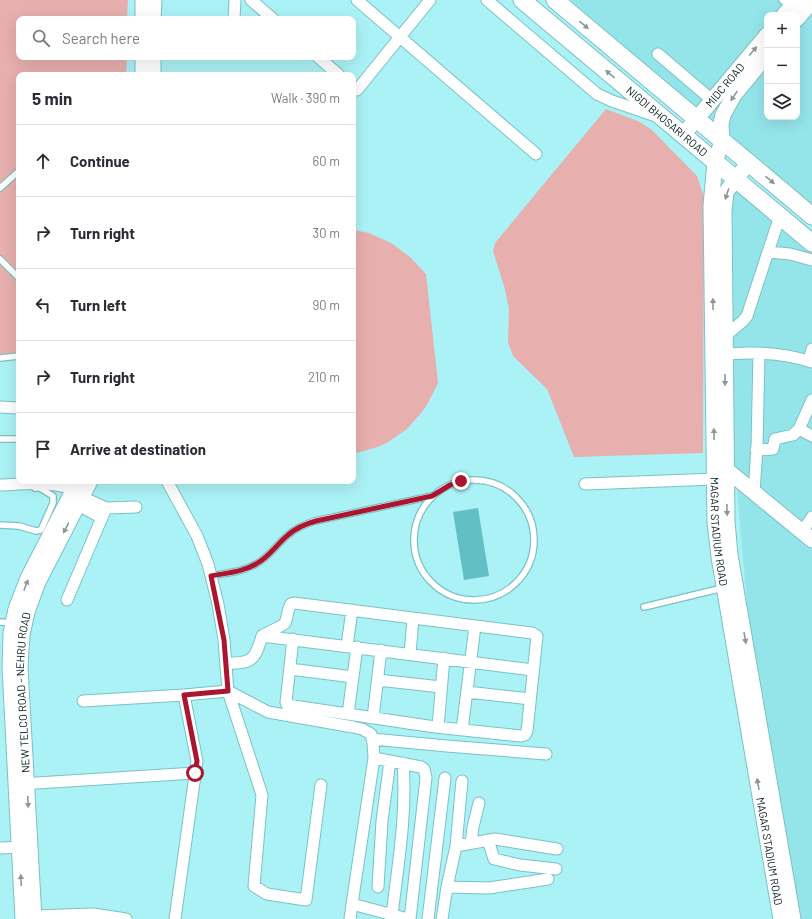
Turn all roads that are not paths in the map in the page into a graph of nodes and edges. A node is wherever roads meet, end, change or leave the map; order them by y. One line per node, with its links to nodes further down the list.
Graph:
1 (143, 0): 12 (street)
2 (154, 0): 13 (street)
3 (235, 0): 14 (street)
4 (251, 0): 15 (street)
5 (357, 0): 16 (street)
6 (430, 0): 16 (street)
7 (487, 0): 28 (street)
8 (522, 0): 28 (main road, NIGDI BHOSARI ROAD, one-way to 8)
9 (555, 0): 29 (main road, NIGDI BHOSARI ROAD, one-way to 29)
10 (812, 1): 11 (street)
11 (792, 9)
12 (143, 16)
13 (154, 16)
14 (234, 16)
15 (270, 16)
16 (400, 37): 26 (street); 32 (street)
17 (764, 39): 27 (street, MIDC ROAD, one-way to 17)
18 (658, 54): 27 (street)
19 (764, 59): 31 (street, MAGAR STADIUM ROAD, one-way to 31)
20 (143, 60): 23 (street)
21 (153, 60): 24 (street)
22 (322, 60): 25 (street)
23 (142, 72)
24 (153, 72)
25 (336, 72)
26 (356, 89)
27 (712, 100): 29 (street, MIDC ROAD)
28 (664, 119): 30 (main road, NIGDI BHOSARI ROAD)
29 (697, 119): 30 (street, MIDC ROAD); 31 (main road, NIGDI BHOSARI ROAD)
30 (683, 135): 33 (main road, NIGDI BHOSARI ROAD)
31 (722, 141): 33 (street, MAGAR STADIUM ROAD); 34 (main road, NIGDI BHOSARI ROAD)
32 (536, 154)
33 (715, 162): 36 (main road, NIGDI BHOSARI ROAD); 48 (street, MAGAR STADIUM ROAD, one-way to 33)
34 (748, 162): 36 (street, MAGAR STADIUM ROAD); 39 (main road, NIGDI BHOSARI ROAD, one-way to 39)
35 (16, 173): 37 (lane)
36 (735, 179): 38 (main road, NIGDI BHOSARI ROAD); 45 (street, MAGAR STADIUM ROAD, one-way to 45)
37 (0, 188)
38 (780, 216): 40 (main road, NIGDI BHOSARI ROAD); 41 (street)
39 (812, 216)
40 (812, 243)
41 (768, 252): 43 (street); 45 (street)
42 (0, 258): 44 (lane)
43 (812, 260)
44 (16, 275)
45 (725, 336): 48 (street, MAGAR STADIUM ROAD)
46 (812, 349): 51 (street)
47 (759, 353): 48 (street); 51 (street); 59 (street)
48 (719, 354): 60 (street, MAGAR STADIUM ROAD, one-way to 48); 61 (street, MAGAR STADIUM ROAD, one-way to 61)
49 (16, 356): 50 (lane)
50 (0, 358)
51 (810, 362)
52 (812, 400): 55 (street)
53 (0, 407): 54 (street)
54 (16, 408)
55 (799, 429): 56 (street); 59 (street)
56 (812, 436)
57 (0, 439): 58 (lane)
58 (16, 439)
59 (756, 450): 68 (street)
60 (714, 460): 61 (street); 62 (street, MAGAR STADIUM ROAD)
61 (727, 470): 68 (street); 136 (street, MAGAR STADIUM ROAD, one-way to 136)
62 (715, 480): 64 (street); 76 (street, MAGAR STADIUM ROAD)
63 (169, 484): 75 (street)
64 (585, 484)
65 (0, 485): 67 (street)
66 (0, 490): 73 (lane)
67 (81, 491): 71 (street); 81 (street, NEW TELCO ROAD - NEHRU ROAD)
68 (754, 492): 74 (street)
69 (432, 496): 69 (lane); 75 (lane)
70 (136, 507): 71 (street)
71 (104, 513): 77 (street)
72 (812, 517): 74 (street)
73 (0, 525)
74 (807, 536)
75 (211, 576): 90 (street)
76 (724, 588): 78 (lane); 135 (street, MAGAR STADIUM ROAD, one-way to 76)
77 (67, 600)
78 (644, 607)
79 (352, 610): 80 (street); 83 (street); 85 (street)
80 (413, 618): 82 (street); 87 (street)
81 (12, 624): 113 (street, NEW TELCO ROAD - NEHRU ROAD)
82 (475, 626): 89 (street); 92 (street)
83 (262, 636): 84 (street); 90 (street)
84 (293, 639): 85 (street); 91 (street)
85 (352, 647): 86 (street); 93 (street)
86 (381, 650): 87 (street); 94 (street)
87 (410, 654): 88 (street)
88 (444, 658): 89 (street); 95 (street)
89 (471, 662): 92 (street); 97 (street)
90 (226, 663): 96 (street)
91 (290, 669): 93 (street); 101 (street)
92 (533, 670): 99 (street)
93 (353, 677): 101 (street)
94 (378, 680): 95 (street); 102 (street)
95 (441, 687): 103 (street)
96 (228, 691): 98 (street); 105 (street); 114 (street)
97 (467, 692): 99 (street); 104 (street)
98 (184, 695): 100 (street); 110 (street)
99 (530, 699): 104 (street)
100 (83, 701)
101 (348, 714): 102 (street)
102 (373, 718): 103 (street)
103 (438, 727): 104 (street)
104 (462, 730)
105 (372, 739): 106 (street); 107 (street)
106 (546, 754)
107 (374, 758): 108 (street); 126 (street)
108 (390, 761): 109 (street); 124 (street)
109 (402, 764): 127 (street); 132 (street)
110 (195, 773): 113 (street); 130 (street)
111 (445, 778): 133 (street)
112 (462, 781): 118 (street)
113 (21, 784): 119 (street, NEW TELCO ROAD - NEHRU ROAD)
114 (321, 786)
115 (479, 803): 117 (street)
116 (488, 840): 117 (street); 121 (street); 122 (street)
117 (471, 843): 118 (street)
118 (456, 846): 125 (street)
119 (25, 847): 120 (street); 128 (street, NEW TELCO ROAD - NEHRU ROAD)
120 (0, 848)
121 (557, 849)
122 (556, 869)
123 (548, 879): 125 (street)
124 (378, 887)
125 (447, 887): 134 (street)
126 (352, 904): 127 (street); 131 (street)
127 (392, 915): 132 (street)
128 (30, 918): 129 (street)
129 (126, 919)
130 (175, 919)
131 (350, 919)
132 (409, 919)
133 (428, 919)
134 (442, 919)
135 (781, 919)
136 (793, 919)

